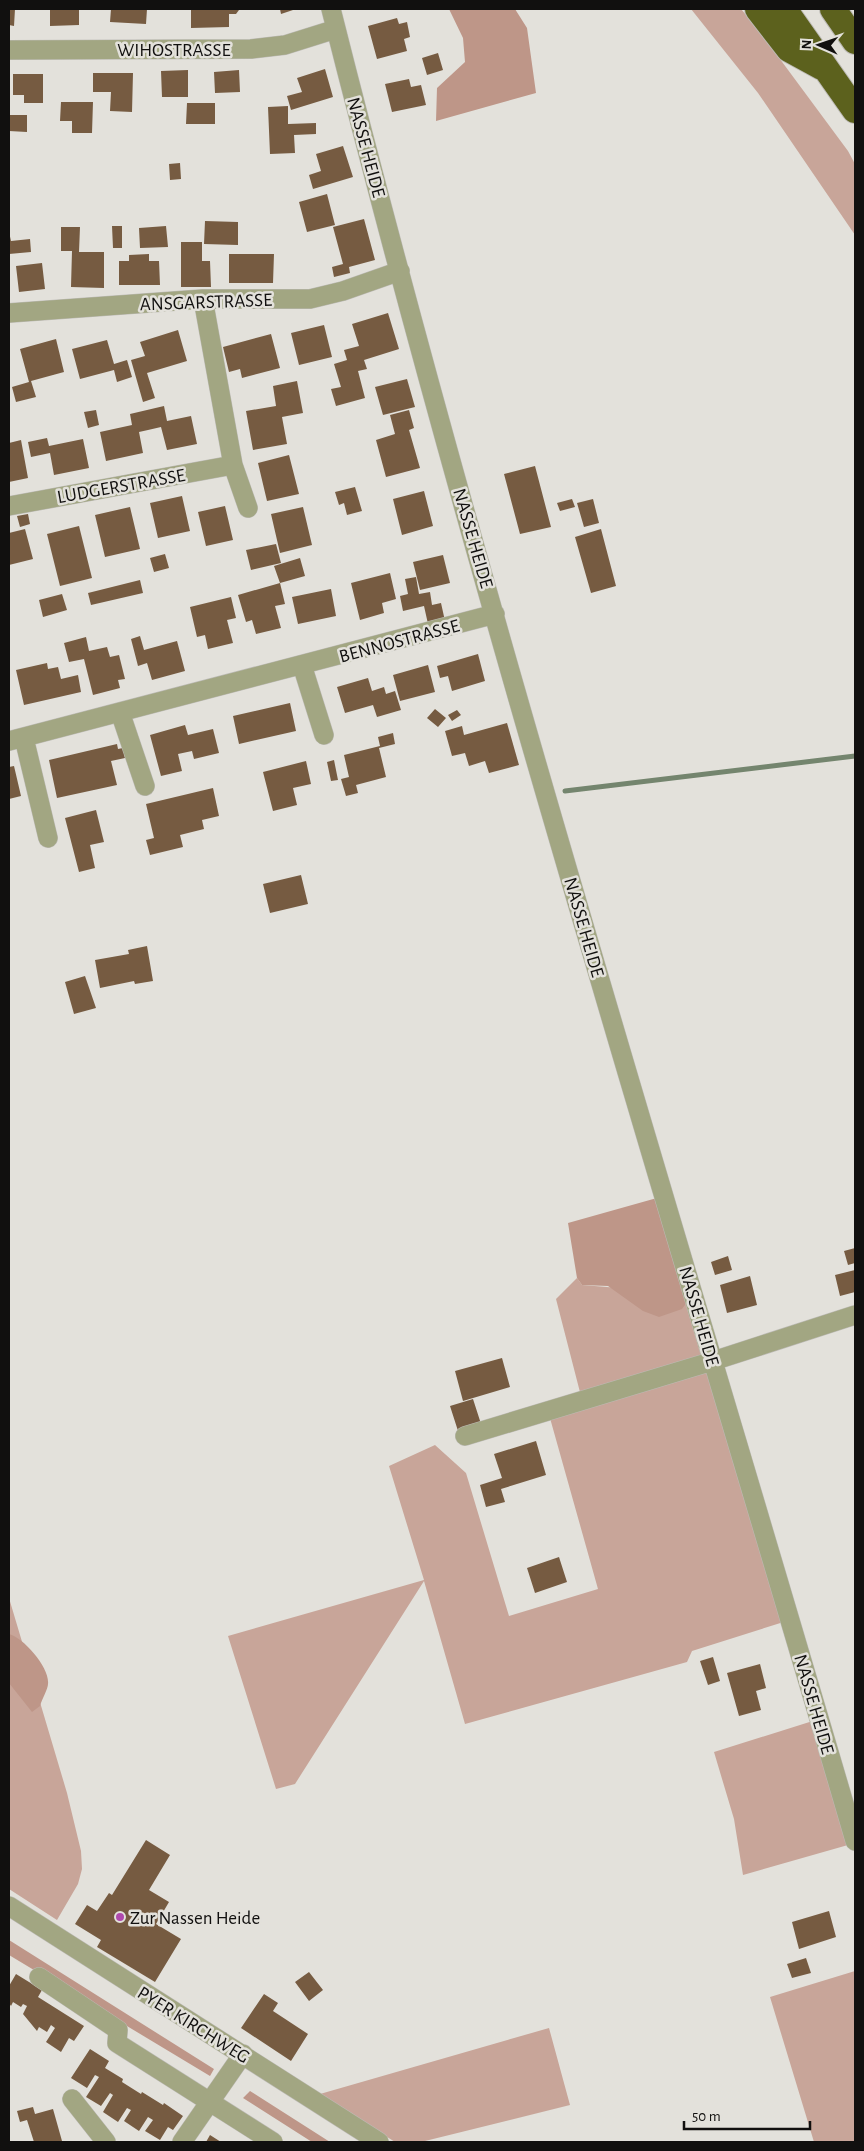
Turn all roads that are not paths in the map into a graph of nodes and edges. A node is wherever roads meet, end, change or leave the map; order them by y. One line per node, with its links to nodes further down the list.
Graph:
1 (331, 9): 5 (street, NASSE HEIDE)
2 (758, 9): 8 (highway)
3 (784, 9): 8 (highway)
4 (833, 9): 6 (highway)
5 (336, 29): 7 (street, WIHOSTRASSE); 10 (street, NASSE HEIDE)
6 (855, 41)
7 (9, 50)
8 (829, 71): 9 (highway)
9 (855, 110)
10 (400, 271): 11 (street, ANSGARSTRASSE); 16 (street, NASSE HEIDE)
11 (202, 299): 12 (street, ANSGARSTRASSE); 13 (street)
12 (9, 313)
13 (233, 465): 14 (street, LUDGERSTRASSE); 15 (street)
14 (9, 506)
15 (248, 508)
16 (495, 614): 17 (street, BENNOSTRASSE); 24 (street, NASSE HEIDE)
17 (302, 665): 18 (street, BENNOSTRASSE); 19 (street)
18 (120, 712): 20 (street, BENNOSTRASSE); 21 (street)
19 (324, 735)
20 (16, 739): 22 (street, BENNOSTRASSE)
21 (145, 786)
22 (48, 838)
23 (855, 1315): 24 (street)
24 (713, 1361): 25 (street); 26 (street, NASSE HEIDE)
25 (465, 1436)
26 (855, 1842)
27 (9, 1906): 29 (street, PYER KIRCHWEG)
28 (39, 1977): 31 (street)
29 (243, 2054): 31 (street); 35 (street, PYER KIRCHWEG)
30 (72, 2098): 32 (street)
31 (209, 2101): 33 (street); 34 (street)
32 (106, 2142)
33 (182, 2142)
34 (273, 2142)
35 (379, 2142)

